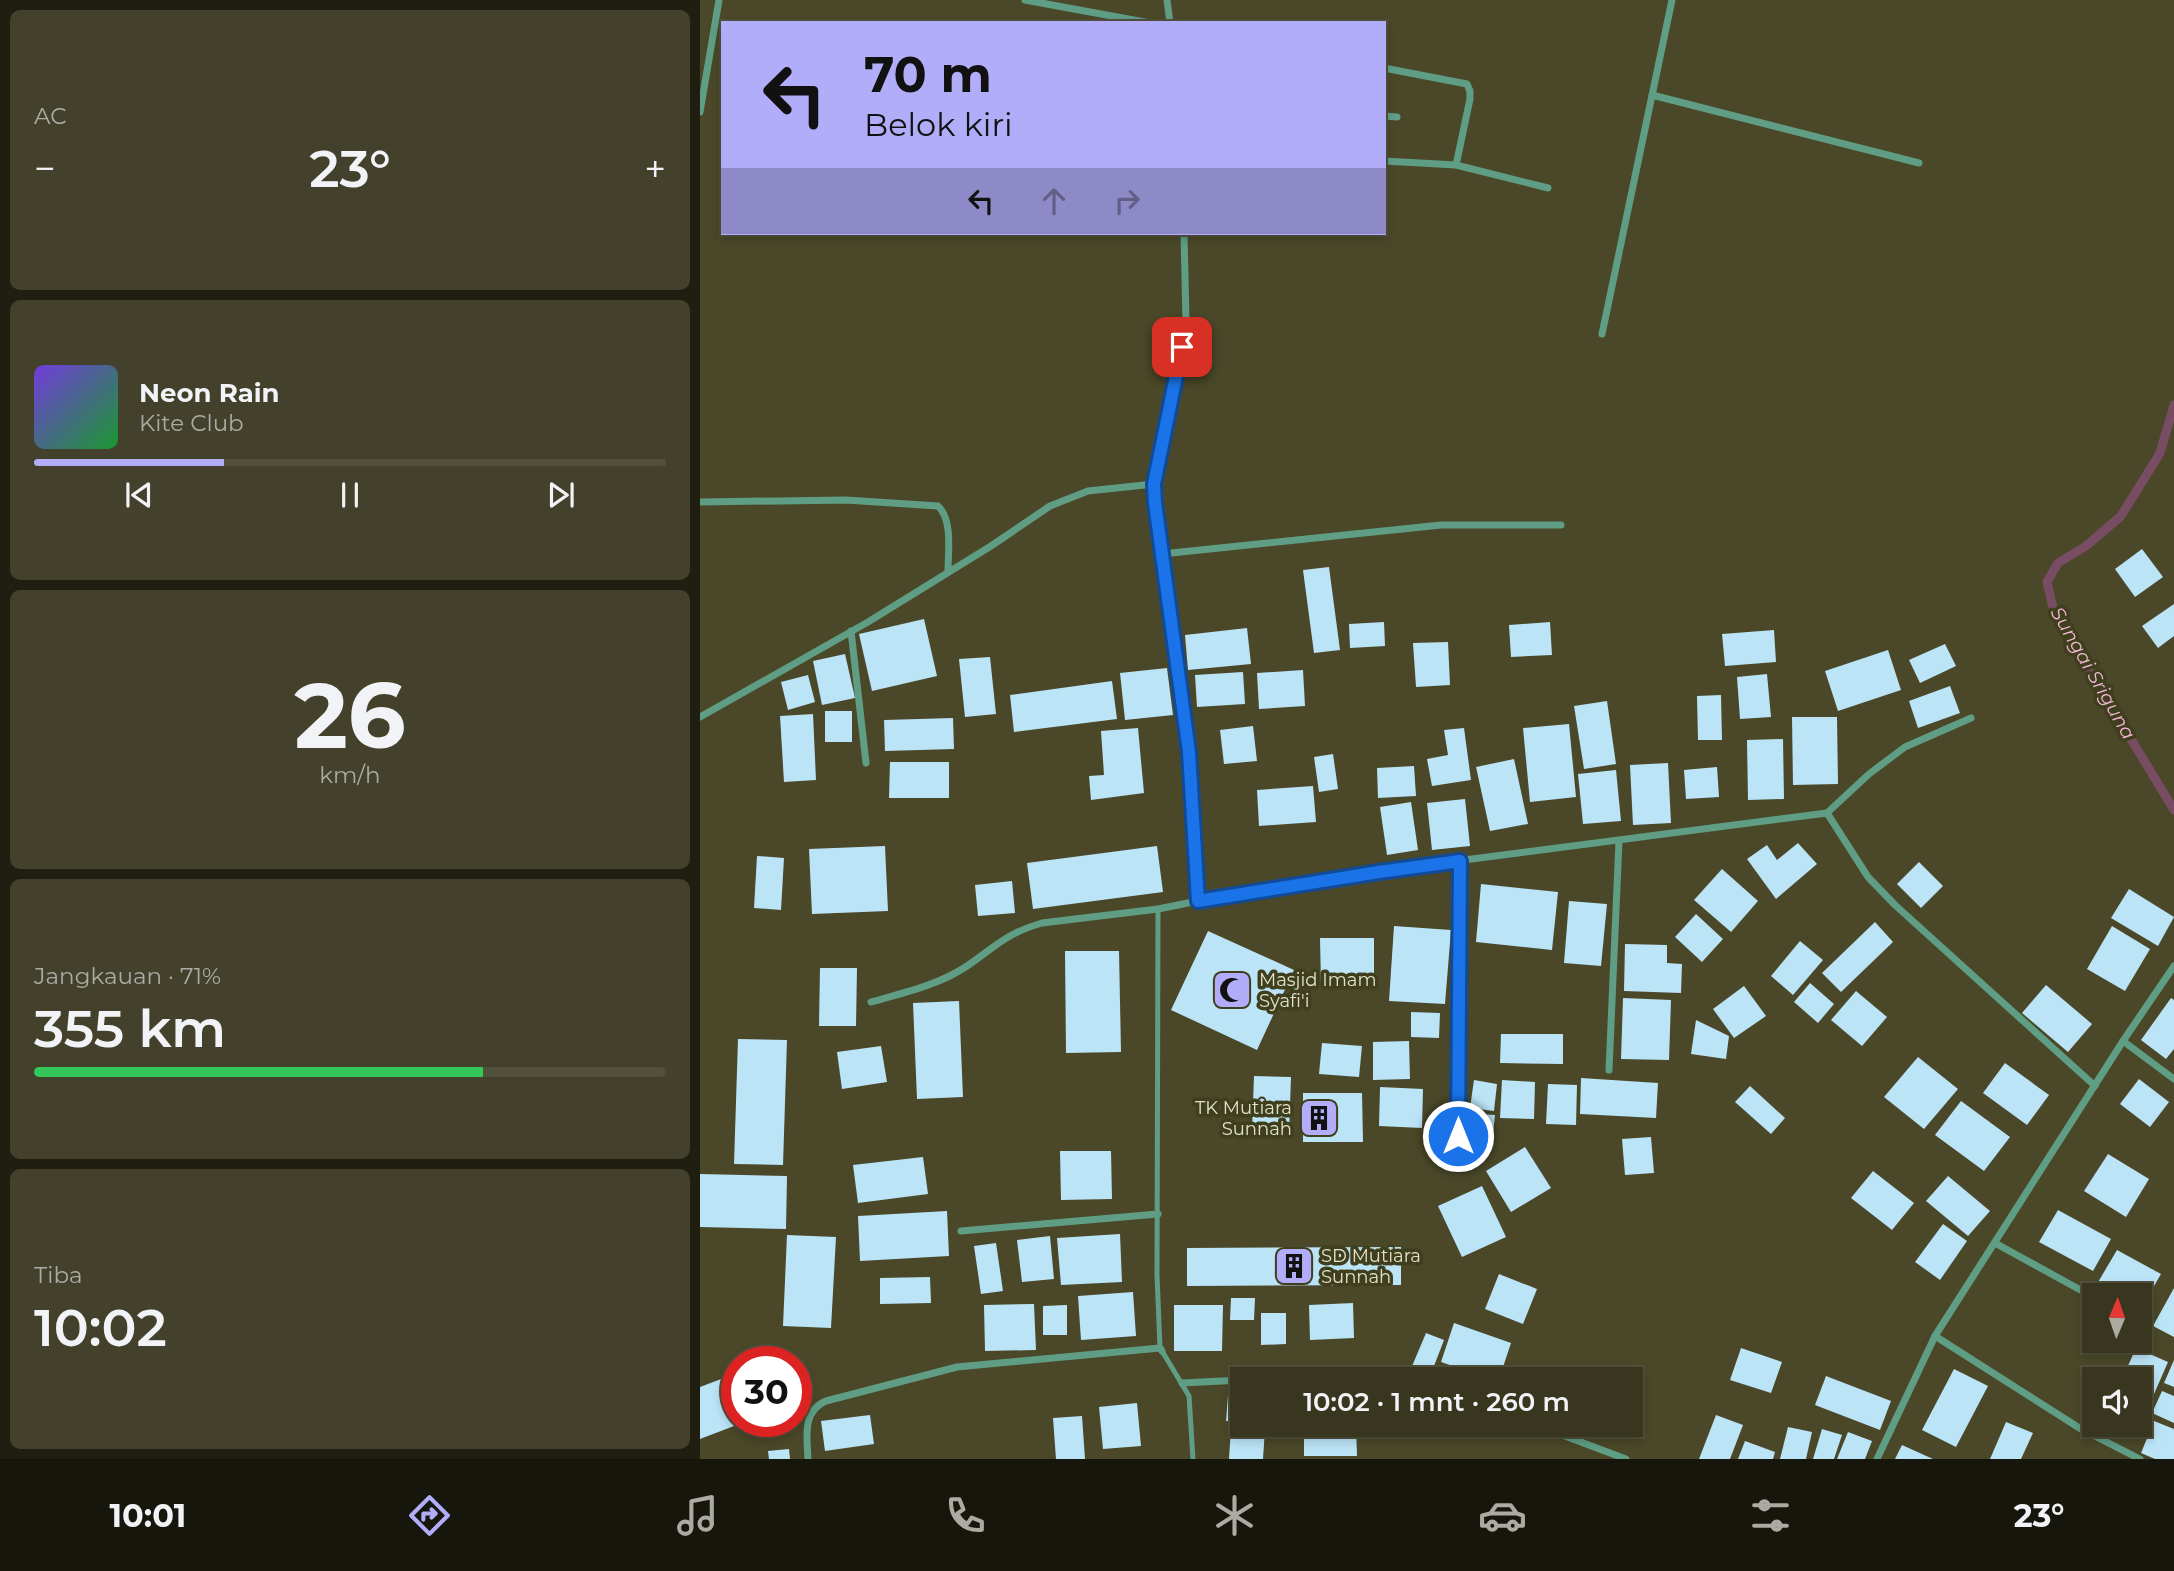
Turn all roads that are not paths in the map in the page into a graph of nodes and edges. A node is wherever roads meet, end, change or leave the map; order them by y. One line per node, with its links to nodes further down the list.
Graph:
1 (719, 0): 9 (street)
2 (1024, 0): 5 (street)
3 (1167, 0): 6 (street)
4 (1672, 0): 8 (street)
5 (1139, 21)
6 (1170, 21)
7 (1386, 68): 14 (street)
8 (1653, 95): 13 (street); 17 (street)
9 (700, 112)
10 (1386, 117): 11 (street)
11 (1398, 117)
12 (1386, 161): 14 (street)
13 (1919, 163)
14 (1456, 165): 15 (street)
15 (1548, 188)
16 (1184, 235): 18 (street)
17 (1602, 334)
18 (1154, 484): 21 (street); 22 (street)
19 (700, 502): 22 (street)
20 (1561, 525): 21 (street)
21 (1162, 554): 30 (street)
22 (948, 572): 23 (street)
23 (851, 631): 24 (street); 26 (street)
24 (700, 717)
25 (1971, 718): 27 (street)
26 (866, 763)
27 (1829, 816): 28 (street); 37 (street)
28 (1619, 841): 29 (street); 35 (street)
29 (1460, 861): 30 (street); 38 (street)
30 (1198, 901): 31 (street)
31 (1158, 909): 33 (street); 39 (lane)
32 (2174, 966): 34 (street)
33 (871, 1002)
34 (2123, 1041): 36 (street); 37 (street)
35 (1609, 1070)
36 (2174, 1079)
37 (2095, 1086): 41 (street)
38 (1458, 1136)
39 (1158, 1214): 40 (street); 44 (lane)
40 (961, 1231)
41 (1995, 1243): 42 (street); 43 (street)
42 (2082, 1291)
43 (1935, 1336): 51 (street); 52 (street)
44 (1161, 1350): 46 (lane); 48 (street)
45 (1230, 1380): 46 (street)
46 (1181, 1381): 49 (lane)
47 (1568, 1437): 50 (street)
48 (808, 1459)
49 (1193, 1459)
50 (1626, 1459)
51 (1877, 1459)
52 (2140, 1459)

